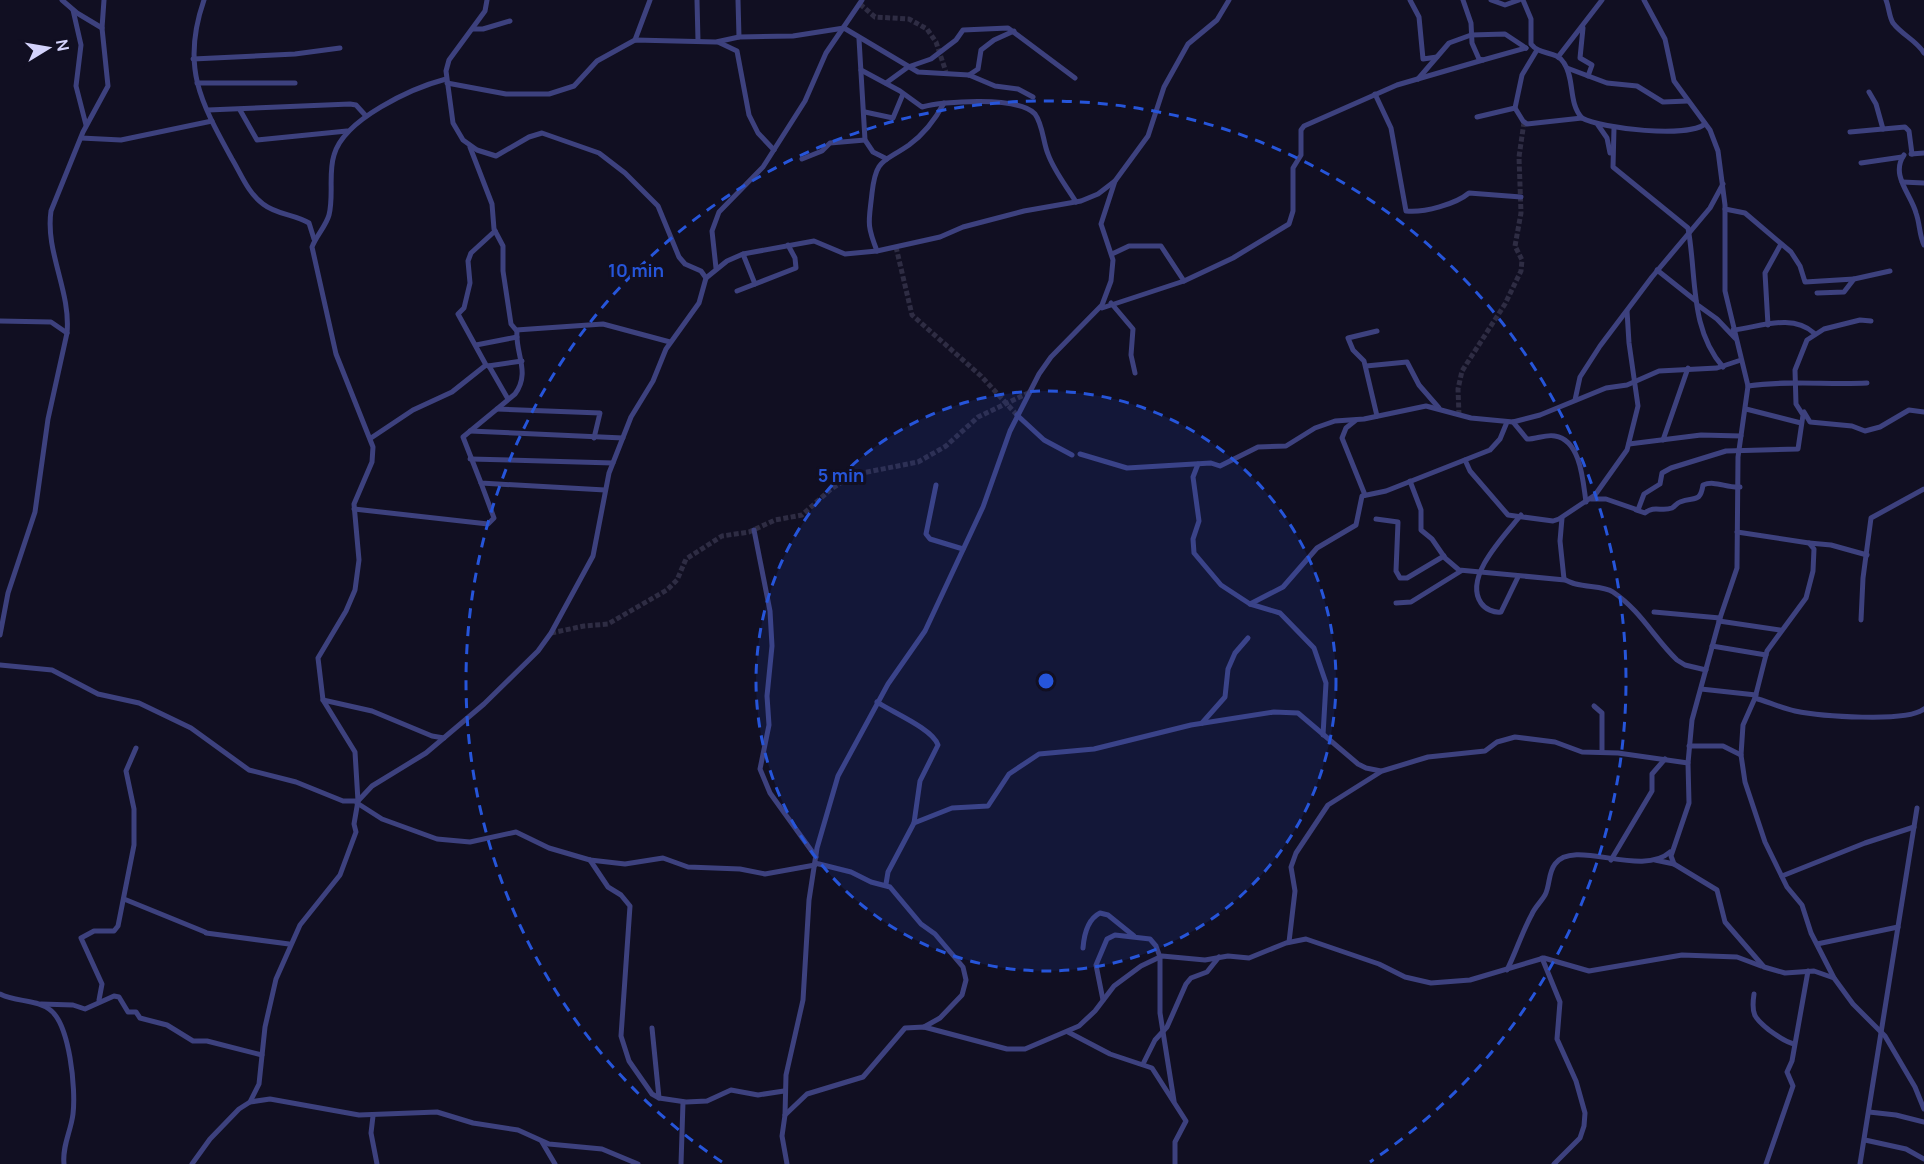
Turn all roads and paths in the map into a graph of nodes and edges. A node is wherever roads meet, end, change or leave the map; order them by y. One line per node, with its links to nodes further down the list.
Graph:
1 (62, 0): 17 (street)
2 (104, 0): 20 (street)
3 (204, 0): 36 (street)
4 (488, 0): 22 (street)
5 (650, 0): 27 (street)
6 (697, 0): 28 (street)
7 (738, 0): 25 (street)
8 (862, 0): 21 (street)
9 (1229, 0): 81 (street)
10 (1410, 0): 34 (street)
11 (1463, 0): 24 (street)
12 (1491, 0): 13 (street)
13 (1521, 0): 32 (street)
14 (1602, 0): 19 (street)
15 (1644, 0): 53 (street)
16 (1886, 0): 33 (street)
17 (73, 10): 20 (street); 65 (street)
18 (510, 21): 22 (street)
19 (1584, 27): 35 (street); 42 (street)
20 (102, 28): 65 (street)
21 (844, 28): 25 (street); 26 (street); 73 (street)
22 (473, 29): 45 (street)
23 (1014, 31): 38 (street); 41 (street); 43 (street)
24 (1472, 35): 31 (street); 34 (street); 37 (street)
25 (739, 37): 29 (street)
26 (859, 39): 38 (street); 40 (street)
27 (635, 40): 28 (street); 45 (street)
28 (698, 40): 29 (street)
29 (716, 42): 73 (street)
30 (340, 48): 36 (street)
31 (1526, 48): 32 (street); 37 (street)
32 (1535, 49): 35 (street); 55 (street)
33 (1924, 53)
34 (1439, 56): 44 (street)
35 (1558, 57): 39 (street)
36 (193, 59): 47 (street)
37 (1483, 60): 44 (street)
38 (908, 67): 41 (street); 46 (street)
39 (1567, 68): 42 (street); 61 (street)
40 (861, 70): 46 (street); 58 (street)
41 (969, 75): 52 (street)
42 (1588, 76): 53 (street)
43 (1075, 78)
44 (1418, 79): 51 (street)
45 (446, 81): 59 (street); 72 (street)
46 (886, 82): 50 (street)
47 (197, 83): 48 (street); 56 (street)
48 (295, 83)
49 (1869, 92): 67 (street)
50 (903, 94): 54 (street); 58 (street)
51 (1376, 94): 85 (street); 104 (street)
52 (1033, 97)
53 (1688, 101): 63 (street)
54 (944, 103): 78 (street); 86 (street)
55 (1515, 108): 60 (street); 61 (street)
56 (208, 110): 57 (street); 62 (street)
57 (240, 110): 59 (street); 68 (street)
58 (865, 112): 71 (street)
59 (366, 116): 68 (street)
60 (1478, 117)
61 (1581, 118): 64 (street)
62 (212, 121): 70 (street); 92 (street)
63 (1705, 124): 66 (street); 82 (street)
64 (1598, 125): 66 (street); 79 (street)
65 (86, 126): 70 (street)
66 (1614, 128): 79 (street)
67 (1883, 129): 69 (street); 75 (street)
68 (347, 131): 92 (street)
69 (1850, 132)
70 (81, 138): 117 (street)
71 (865, 140): 77 (street); 78 (street)
72 (469, 145): 90 (street); 102 (street)
73 (774, 150): 99 (street)
74 (1924, 153): 75 (street)
75 (1912, 154): 76 (street)
76 (1904, 155): 80 (street); 83 (street)
77 (802, 159)
78 (887, 159): 96 (street)
79 (1612, 160): 91 (street)
80 (1861, 163)
81 (1115, 181): 86 (street); 98 (street)
82 (1723, 182): 87 (street); 91 (street)
83 (1902, 182): 84 (street); 89 (street)
84 (1924, 183)
85 (1521, 196)
86 (1076, 202): 96 (street)
87 (1725, 209): 93 (street); 115 (street)
88 (1924, 215): 89 (street)
89 (1918, 219): 95 (street)
90 (495, 231): 119 (street); 122 (street)
91 (1689, 231): 100 (street); 109 (street)
92 (314, 241): 148 (street)
93 (1781, 244): 103 (street); 114 (street)
94 (788, 245): 96 (street); 97 (street); 105 (street)
95 (1924, 245)
96 (877, 251)
97 (743, 254): 99 (street); 105 (street)
98 (1112, 254): 104 (street); 110 (street)
99 (716, 268): 102 (street)
100 (1657, 270): 109 (street); 111 (street)
101 (1890, 271): 103 (street)
102 (706, 278): 121 (street)
103 (1854, 279): 107 (street)
104 (1184, 281): 108 (street)
105 (755, 284): 106 (street)
106 (737, 291)
107 (1817, 293)
108 (1111, 303): 110 (street); 129 (street)
109 (1698, 303): 120 (street); 127 (street)
110 (1100, 309): 141 (street)
111 (1627, 311): 130 (street); 135 (street)
112 (0, 321): 117 (street)
113 (1871, 321): 118 (street)
114 (1768, 325): 115 (street); 118 (street)
115 (1733, 330): 120 (street)
116 (1377, 331): 126 (street)
117 (67, 333): 189 (street)
118 (1814, 333): 132 (street)
119 (517, 334): 121 (street); 122 (street); 124 (street)
120 (1735, 338): 123 (street)
121 (670, 342): 150 (street)
122 (476, 345): 125 (street)
123 (1741, 360): 127 (street); 133 (street)
124 (522, 361): 125 (street); 134 (street)
125 (487, 366): 134 (street); 148 (street)
126 (1366, 366): 137 (street); 142 (street)
127 (1723, 367): 128 (street)
128 (1688, 368): 130 (street); 151 (street)
129 (1135, 373)
130 (1633, 382): 135 (street); 152 (street)
131 (1867, 383): 132 (street)
132 (1796, 384): 133 (street); 139 (street)
133 (1748, 386): 138 (street)
134 (508, 399): 136 (street)
135 (1575, 400): 144 (street)
136 (497, 409): 146 (street); 149 (street)
137 (1440, 409): 142 (street); 144 (street)
138 (1746, 409): 145 (street); 147 (street)
139 (1802, 411): 140 (street); 145 (street)
140 (1924, 412)
141 (1017, 415): 155 (street); 176 (street)
142 (1377, 416): 143 (street)
143 (1356, 420): 159 (street); 166 (street)
144 (1510, 422): 157 (street); 167 (street)
145 (1801, 423): 153 (street)
146 (470, 431): 149 (street); 156 (street)
147 (1742, 436): 151 (street); 153 (street)
148 (371, 438): 168 (street)
149 (594, 438): 150 (street)
150 (623, 438): 158 (street)
151 (1663, 440): 152 (street)
152 (1629, 444): 167 (street)
153 (1739, 451): 163 (street); 169 (street)
154 (1080, 454): 159 (street)
155 (1072, 455)
156 (470, 459): 158 (street); 161 (street)
157 (1465, 460): 160 (street); 170 (street)
158 (613, 463): 165 (street)
159 (1198, 464): 184 (street)
160 (1410, 481): 166 (street); 178 (street)
161 (481, 483): 165 (street); 168 (street)
162 (936, 485): 176 (street)
163 (1740, 487): 169 (street); 174 (street)
164 (1924, 489): 177 (street)
165 (605, 490): 203 (street)
166 (1365, 495): 184 (street)
167 (1588, 500): 169 (street); 171 (street)
168 (354, 509): 197 (street)
169 (1636, 510)
170 (1521, 516): 171 (street); 180 (street)
171 (1562, 518): 182 (street)
172 (1376, 519): 178 (street)
173 (754, 530): 219 (street)
174 (1737, 532): 175 (street); 186 (street)
175 (1809, 543): 177 (street); 188 (street)
176 (963, 549): 198 (street)
177 (1867, 555): 187 (street)
178 (1444, 556): 179 (street)
179 (1461, 571): 180 (street); 183 (street)
180 (1479, 572): 181 (street); 181 (street)
181 (1518, 577): 182 (street)
182 (1565, 580): 194 (street)
183 (1396, 603)
184 (1250, 604): 202 (street)
185 (1654, 612): 186 (street)
186 (1719, 620): 188 (street); 191 (street)
187 (1861, 620)
188 (1780, 630): 192 (street)
189 (0, 635)
190 (1248, 638): 201 (street)
191 (1712, 646): 192 (street); 194 (street)
192 (1766, 655): 196 (street)
193 (0, 665): 211 (street)
194 (1706, 670): 195 (street)
195 (1701, 689): 196 (street); 204 (street)
196 (1756, 696): 200 (street); 207 (street)
197 (323, 700): 203 (street); 211 (street)
198 (877, 702): 213 (street); 219 (street)
199 (1594, 706): 206 (street)
200 (1924, 708)
201 (1202, 723): 202 (street); 213 (street)
202 (1323, 735): 210 (street)
203 (444, 738): 211 (street)
204 (1689, 746): 207 (street); 209 (street)
205 (136, 748): 223 (street)
206 (1602, 752): 208 (street); 210 (street)
207 (1742, 755): 221 (street)
208 (1665, 759): 209 (street); 217 (street)
209 (1688, 763): 215 (street)
210 (1382, 771): 226 (street)
211 (357, 802): 216 (street); 227 (street)
212 (1917, 808): 214 (street)
213 (914, 823): 222 (street)
214 (1914, 826): 221 (street); 224 (street)
215 (1670, 852): 218 (street); 220 (street)
216 (590, 860): 219 (street); 251 (street)
217 (1611, 860): 218 (street); 234 (street)
218 (1655, 860): 220 (street)
219 (815, 861): 222 (street); 250 (street)
220 (1674, 864): 233 (street)
221 (1782, 876): 228 (street)
222 (886, 884): 242 (street)
223 (124, 899): 227 (street); 239 (street)
224 (1899, 927): 228 (street); 246 (street)
225 (1134, 936): 229 (street); 230 (street); 240 (street)
226 (1289, 942): 231 (street); 234 (street)
227 (290, 944): 248 (street)
228 (1817, 944): 236 (street)
229 (1083, 948)
230 (1160, 957): 231 (street); 240 (street); 244 (street)
231 (1219, 957): 244 (street)
232 (1542, 958): 233 (street); 234 (street); 271 (street)
233 (1764, 967): 235 (street)
234 (1507, 970)
235 (1808, 971): 236 (street); 247 (street)
236 (1834, 978): 246 (street)
237 (0, 994): 241 (street)
238 (1754, 994): 247 (street)
239 (99, 1000): 241 (street); 248 (street)
240 (1103, 1000): 245 (street)
241 (41, 1004): 263 (street)
242 (924, 1027): 245 (street); 257 (street)
243 (652, 1028): 251 (street)
244 (1165, 1030): 249 (street); 252 (street)
245 (1068, 1032): 249 (street)
246 (1881, 1032): 255 (street); 256 (street)
247 (1794, 1044): 272 (street)
248 (262, 1055): 253 (street)
249 (1143, 1064): 252 (street)
250 (784, 1091): 254 (street); 257 (street)
251 (659, 1098): 254 (street)
252 (1174, 1101): 270 (street)
253 (250, 1102): 258 (street); 264 (street)
254 (683, 1102): 268 (street)
255 (1924, 1109)
256 (1869, 1112): 259 (street); 260 (street)
257 (785, 1115): 269 (street)
258 (373, 1116): 261 (street); 265 (street)
259 (1924, 1122)
260 (1864, 1140): 262 (street); 273 (street)
261 (542, 1142): 266 (street); 267 (street)
262 (1924, 1159)
263 (64, 1164)
264 (192, 1164)
265 (377, 1164)
266 (555, 1164)
267 (638, 1164)
268 (681, 1164)
269 (787, 1164)
270 (1175, 1164)
271 (1554, 1164)
272 (1766, 1164)
273 (1860, 1164)

